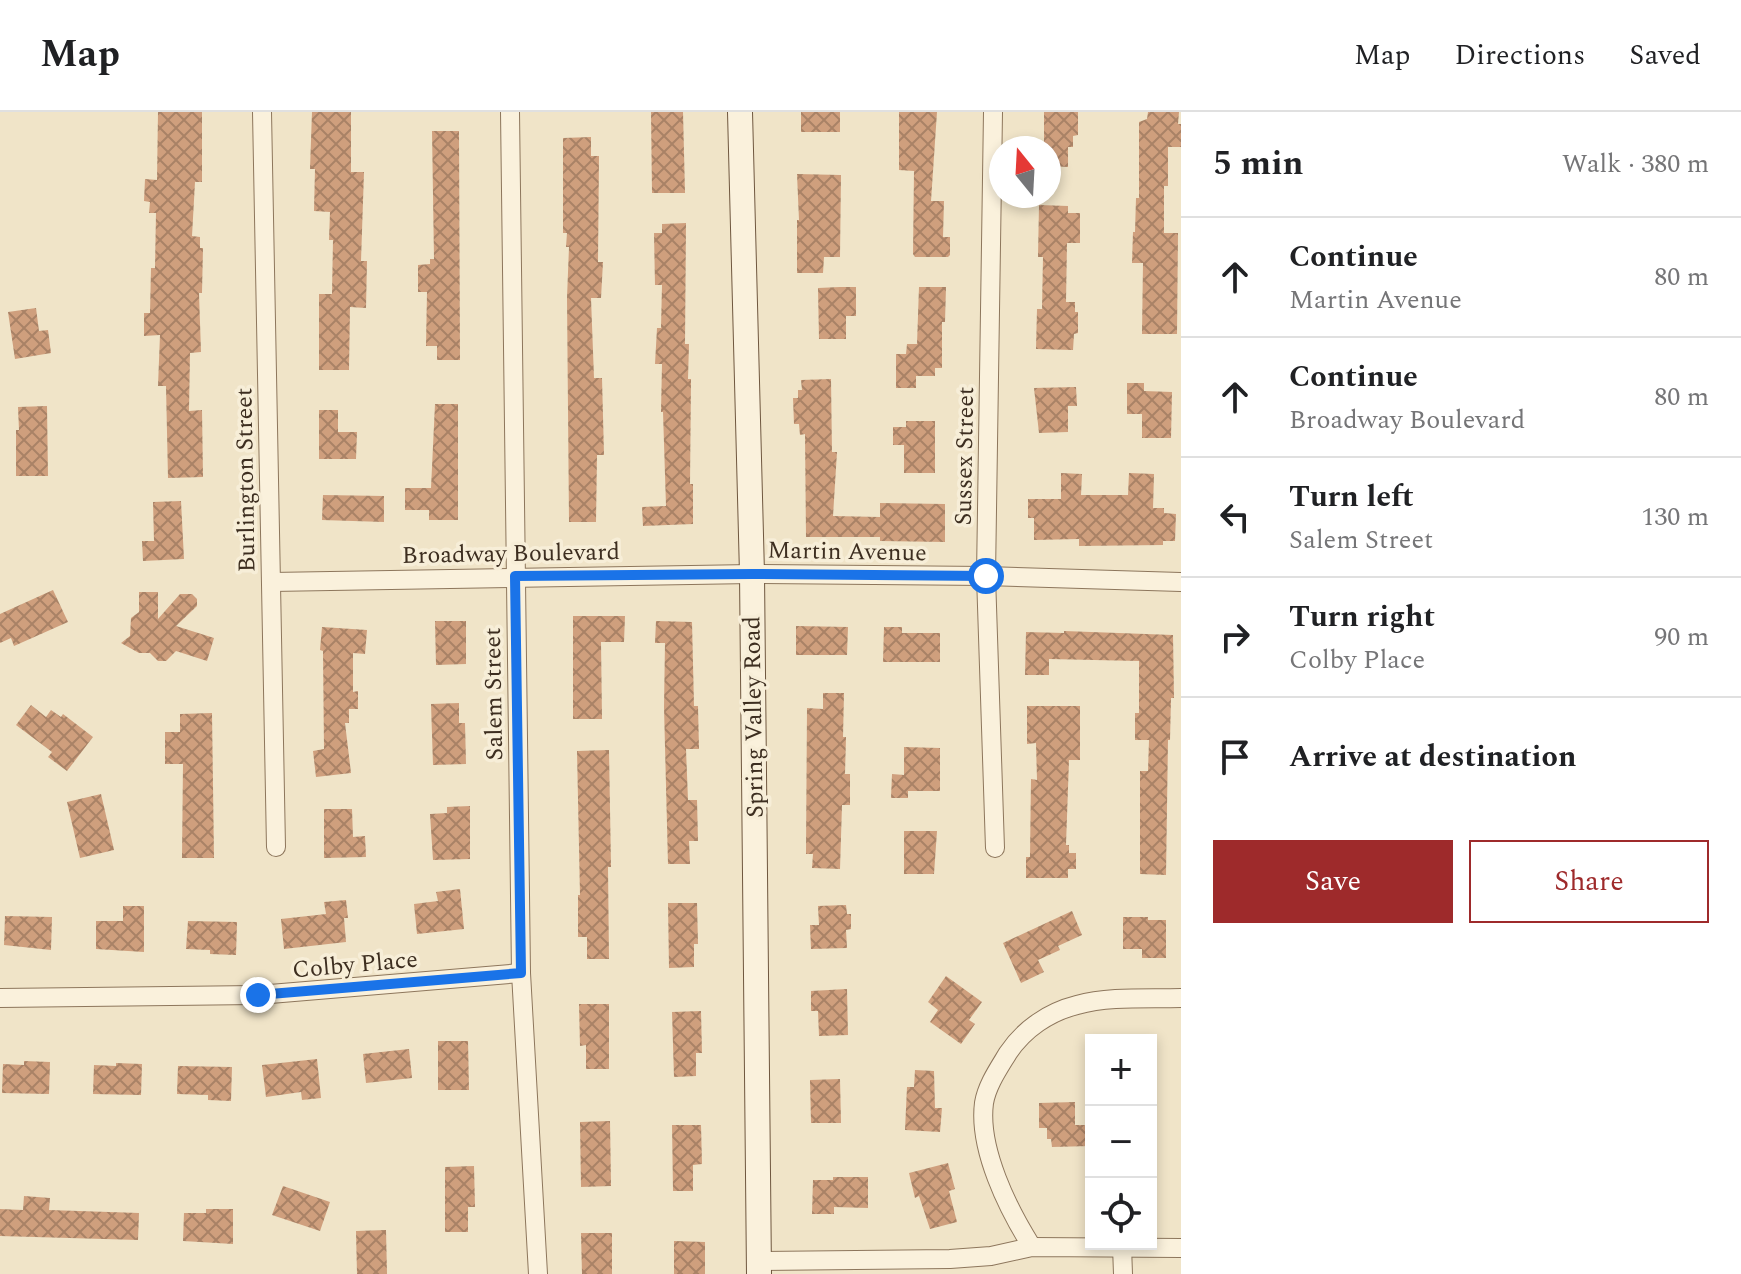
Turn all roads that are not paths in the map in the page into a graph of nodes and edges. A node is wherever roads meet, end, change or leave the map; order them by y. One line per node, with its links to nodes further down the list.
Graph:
1 (262, 112): 8 (street, Burlington Street)
2 (510, 112): 6 (street, Salem Street)
3 (740, 112): 5 (street, Spring Valley Road)
4 (993, 112): 7 (street, Sussex Street)
5 (752, 574): 6 (street, Broadway Boulevard); 7 (street, Martin Avenue); 20 (street, Spring Valley Road)
6 (515, 576): 8 (street, Broadway Boulevard); 12 (street, Salem Street)
7 (986, 576): 9 (street, Martin Avenue); 11 (street, Sussex Street)
8 (271, 582): 10 (street, Burlington Street)
9 (1181, 582)
10 (276, 847)
11 (995, 848)
12 (521, 973): 13 (street, Colby Place); 21 (street, Salem Street)
13 (0, 998)
14 (1181, 998): 16 (street)
15 (1085, 1246): 16 (street)
16 (1032, 1247): 20 (street)
17 (1157, 1247): 18 (street)
18 (1181, 1248)
19 (1122, 1250): 22 (street)
20 (759, 1267)
21 (538, 1274)
22 (1123, 1274)

